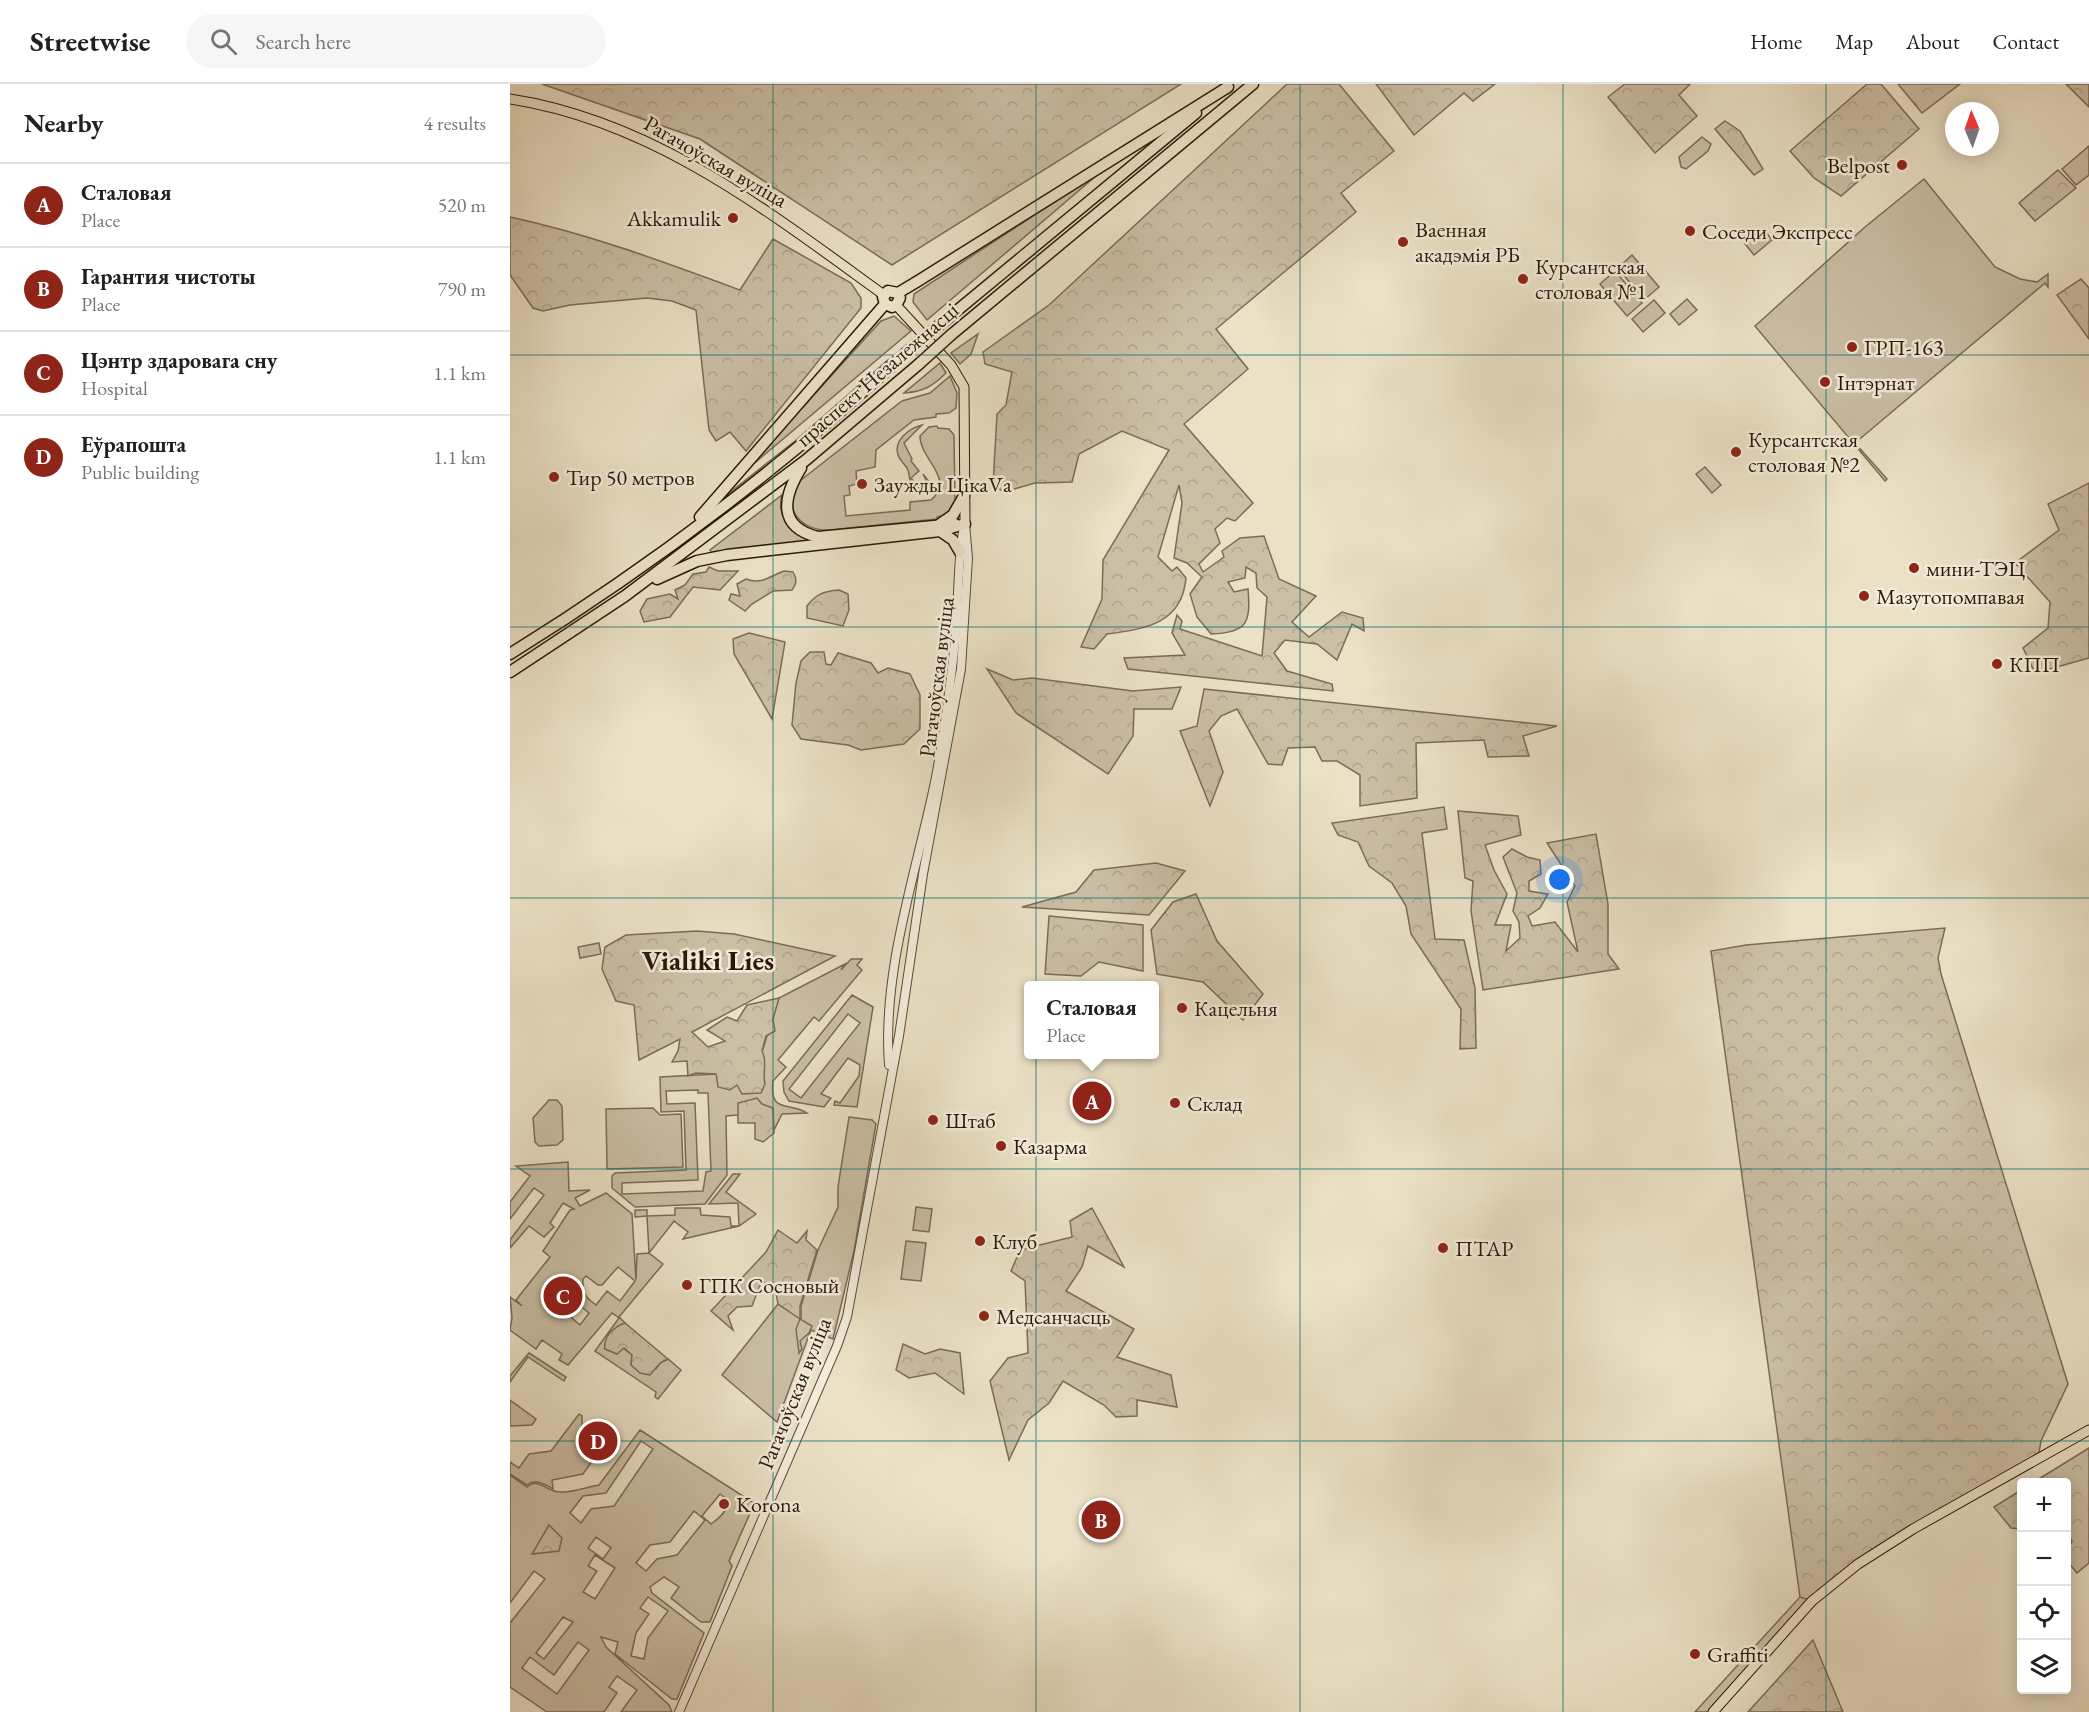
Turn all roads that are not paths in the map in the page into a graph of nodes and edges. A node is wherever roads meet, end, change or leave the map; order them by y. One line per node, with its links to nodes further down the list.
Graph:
1 (1253, 84): 5 (highway, праспект Незалежнасці, bridge)
2 (1229, 85): 4 (highway); 9 (highway, праспект Незалежнасці, bridge)
3 (510, 99): 4 (main road, Рагачоўская вуліца)
4 (888, 301): 6 (main road, Рагачоўская вуліца); 9 (highway)
5 (806, 460): 8 (highway); 11 (highway, праспект Незалежнасці)
6 (964, 496): 7 (main road, Рагачоўская вуліца); 8 (highway)
7 (965, 525): 8 (highway); 10 (street, Рагачоўская вуліца); 14 (street, Рагачоўская вуліца)
8 (940, 527): 10 (highway); 11 (highway)
9 (682, 538): 12 (highway, праспект Незалежнасці)
10 (960, 552): 14 (street, Рагачоўская вуліца)
11 (625, 596): 13 (highway, праспект Незалежнасці)
12 (510, 654)
13 (510, 672)
14 (890, 1073): 16 (street, Рагачоўская вуліца)
15 (2089, 1430): 17 (main road)
16 (679, 1712)
17 (1713, 1712)

